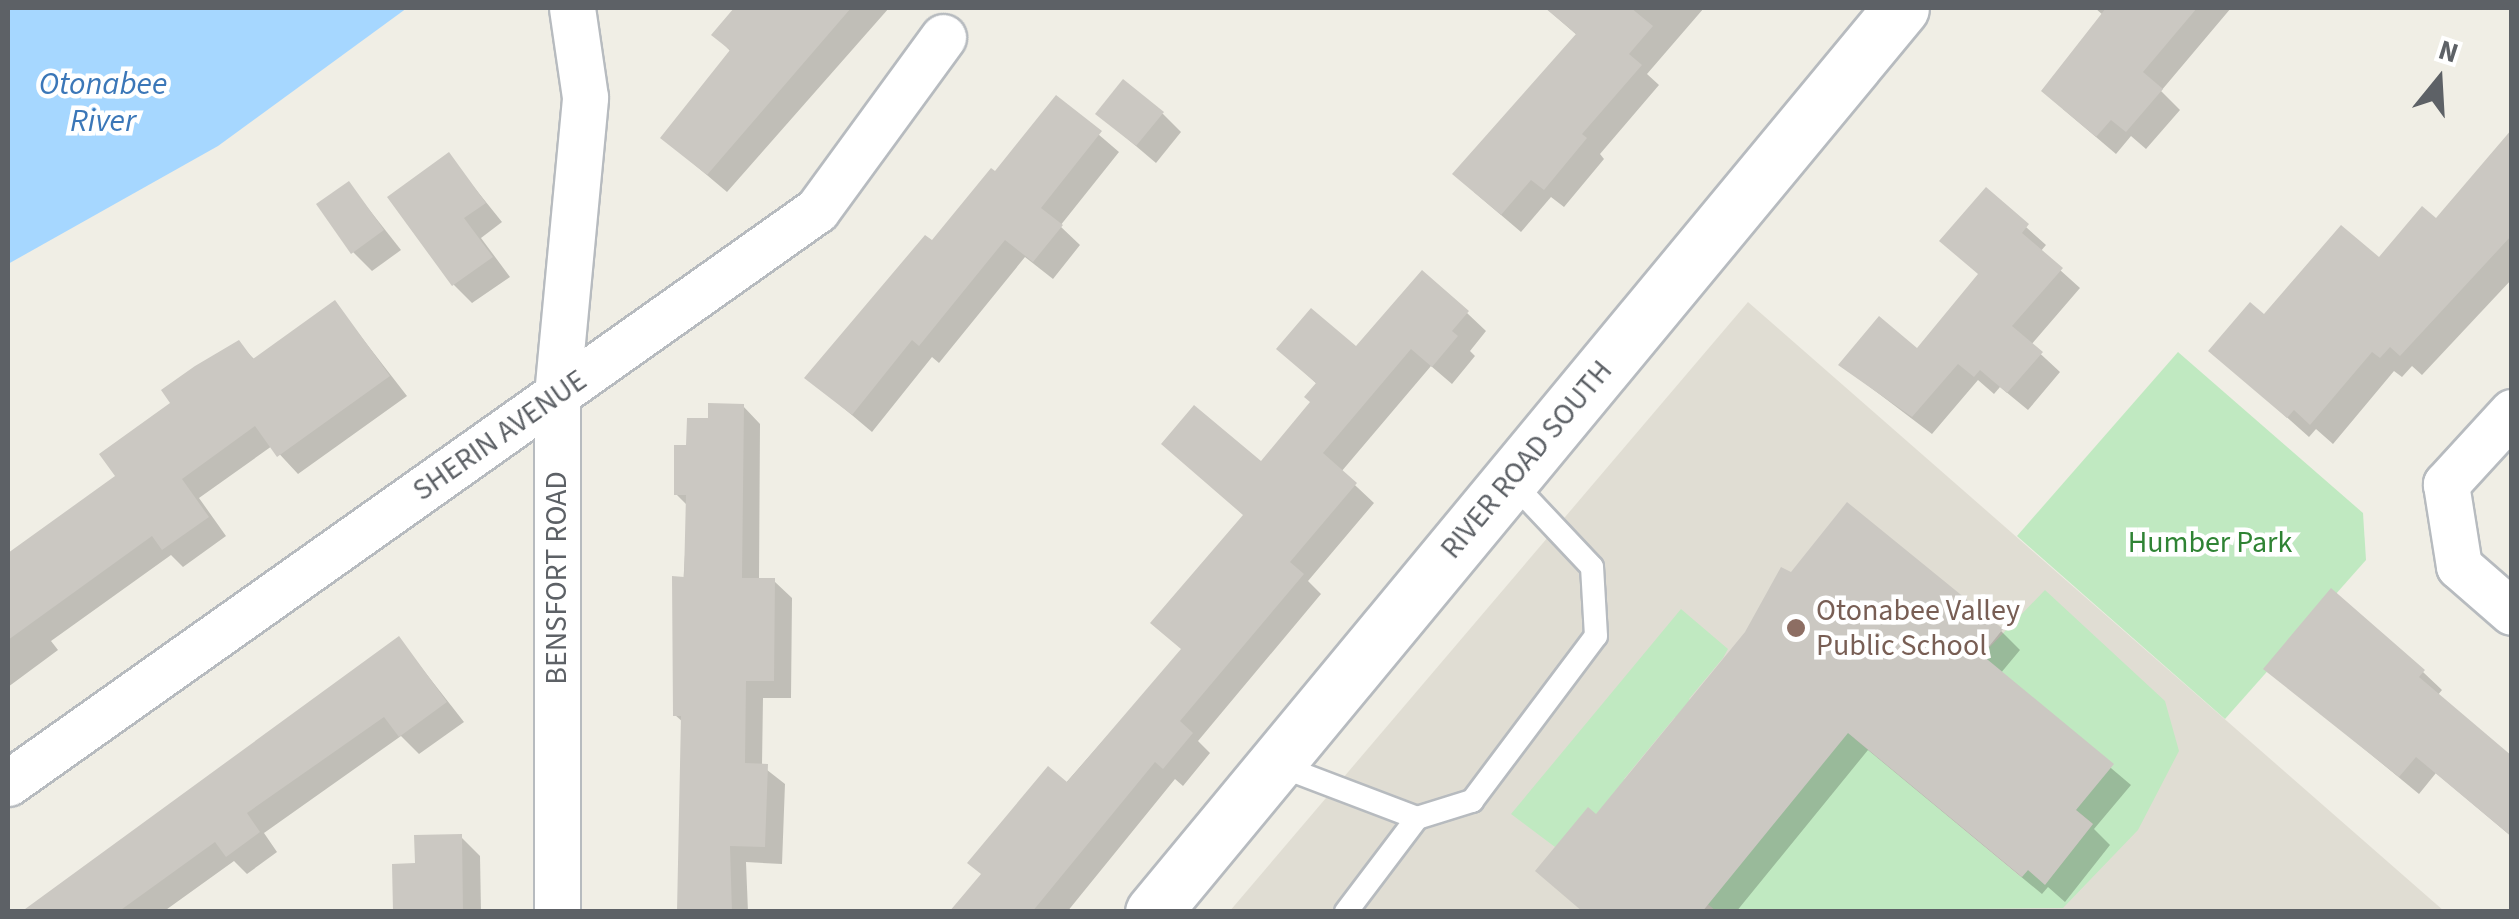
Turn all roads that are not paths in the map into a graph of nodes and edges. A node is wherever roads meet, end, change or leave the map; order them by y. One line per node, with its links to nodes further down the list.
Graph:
1 (572, 8): 4 (street, BENSFORT ROAD)
2 (1900, 8): 6 (street, RIVER ROAD SOUTH)
3 (942, 38): 4 (street, SHERIN AVENUE)
4 (557, 395): 9 (street, SHERIN AVENUE); 11 (street, BENSFORT ROAD)
5 (2512, 412): 7 (street)
6 (1510, 480): 8 (street, RIVER ROAD SOUTH); 10 (lane)
7 (2512, 612)
8 (1275, 764): 10 (lane); 12 (street, RIVER ROAD SOUTH)
9 (8, 783)
10 (1417, 818): 13 (lane)
11 (557, 912)
12 (1153, 912)
13 (1346, 912)

